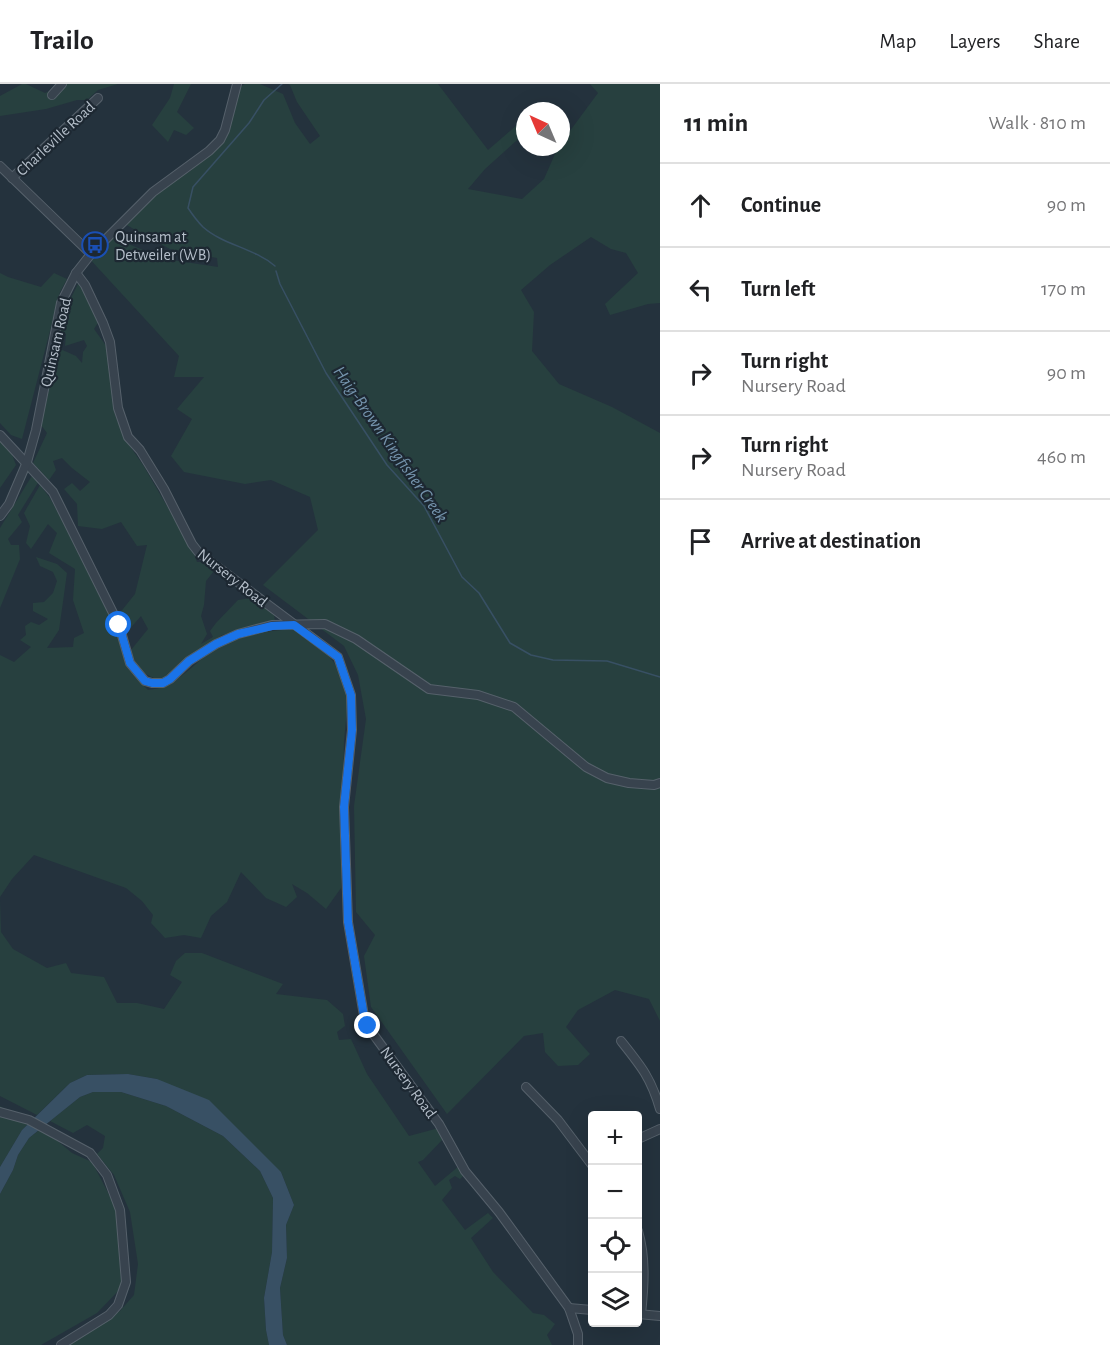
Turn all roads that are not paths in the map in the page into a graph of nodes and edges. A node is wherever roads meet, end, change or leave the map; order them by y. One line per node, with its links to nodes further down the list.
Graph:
1 (62, 84): 3 (street)
2 (237, 84): 7 (street, Quinsam Road)
3 (52, 95)
4 (98, 98): 6 (street, Charleville Road)
5 (0, 166): 6 (street)
6 (12, 178): 7 (street)
7 (91, 254): 8 (street, Quinsam Road)
8 (76, 273): 10 (street, Quinsam Road); 12 (street, Nursery Road)
9 (0, 435): 10 (street)
10 (27, 462): 11 (street, Quinsam Road); 12 (street)
11 (0, 516)
12 (294, 625): 13 (street); 23 (street, Nursery Road)
13 (660, 783)
14 (621, 1041): 16 (street)
15 (526, 1087): 20 (street)
16 (660, 1109)
17 (0, 1112): 27 (street)
18 (660, 1129): 19 (street)
19 (642, 1137)
20 (588, 1160)
21 (642, 1250): 22 (street)
22 (642, 1296)
23 (568, 1308): 24 (street); 28 (street, Nursery Road)
24 (588, 1310)
25 (642, 1314): 26 (street)
26 (660, 1316)
27 (61, 1345)
28 (578, 1345)

